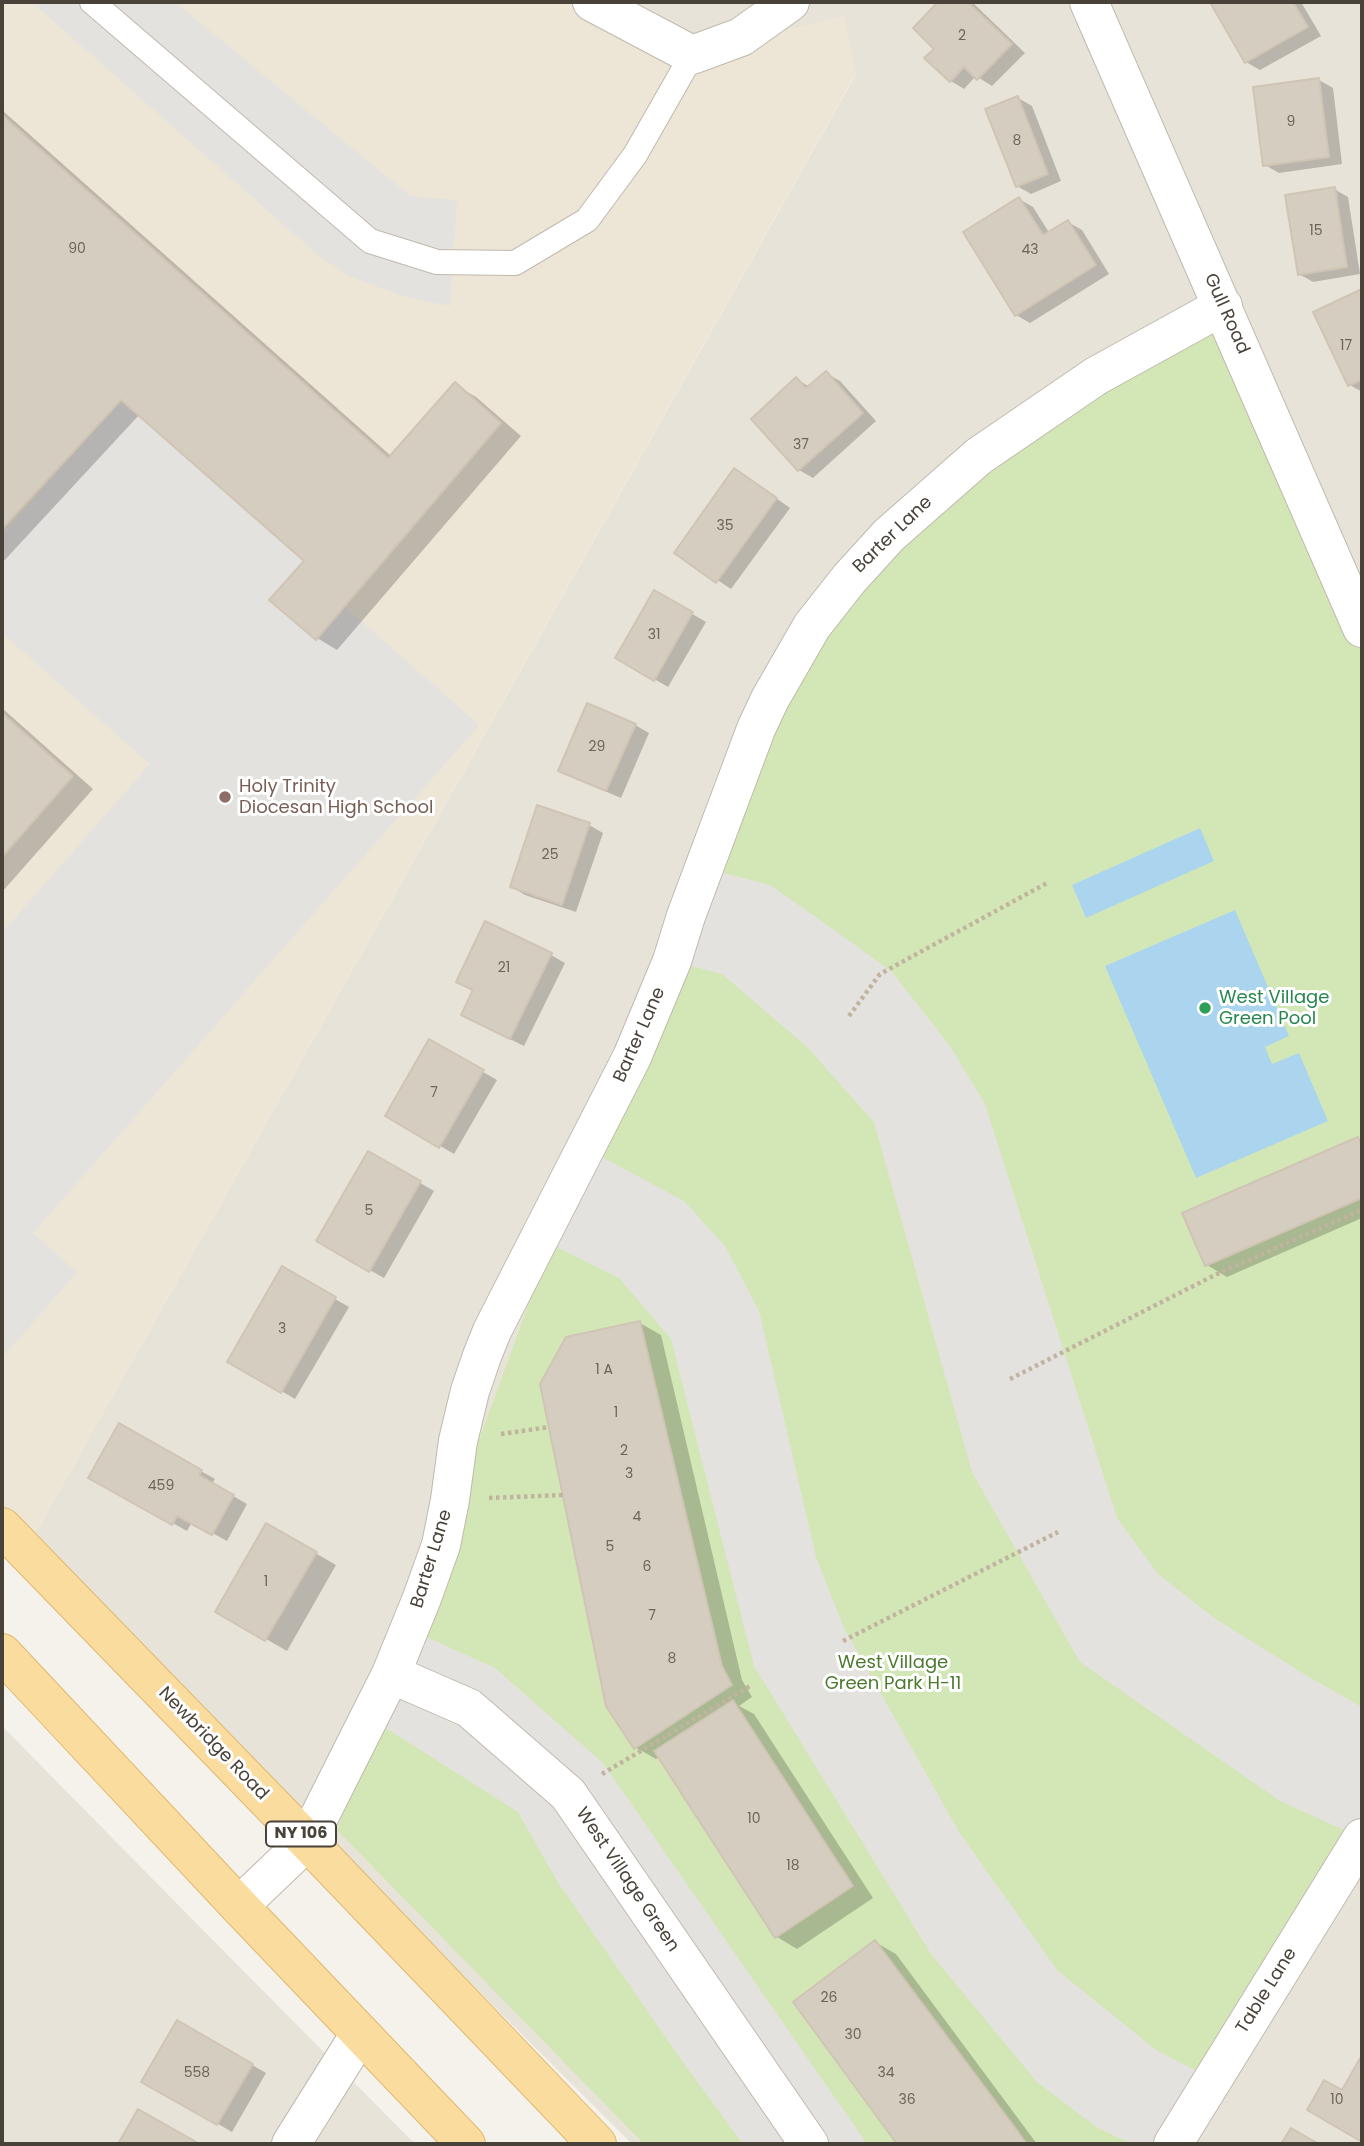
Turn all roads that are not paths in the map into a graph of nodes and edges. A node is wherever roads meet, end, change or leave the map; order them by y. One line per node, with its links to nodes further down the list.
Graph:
1 (92, 2): 5 (lane)
2 (592, 2): 5 (street)
3 (790, 2): 5 (street)
4 (1089, 2): 6 (street, Gull Road)
5 (692, 55)
6 (1223, 306): 7 (street, Gull Road); 10 (street, Barter Lane)
7 (1362, 628)
8 (2, 1527): 12 (main road, Newbridge Road / NY 106)
9 (2, 1653): 13 (main road)
10 (391, 1674): 12 (street, Barter Lane); 18 (street, West Village Green)
11 (1362, 1838): 19 (street, Table Lane)
12 (307, 1841): 13 (street, Barter Lane); 17 (main road, Newbridge Road / NY 106)
13 (239, 1906): 14 (main road)
14 (360, 2034): 15 (street); 16 (main road)
15 (292, 2144)
16 (466, 2144)
17 (597, 2144)
18 (809, 2144)
19 (1173, 2144)

